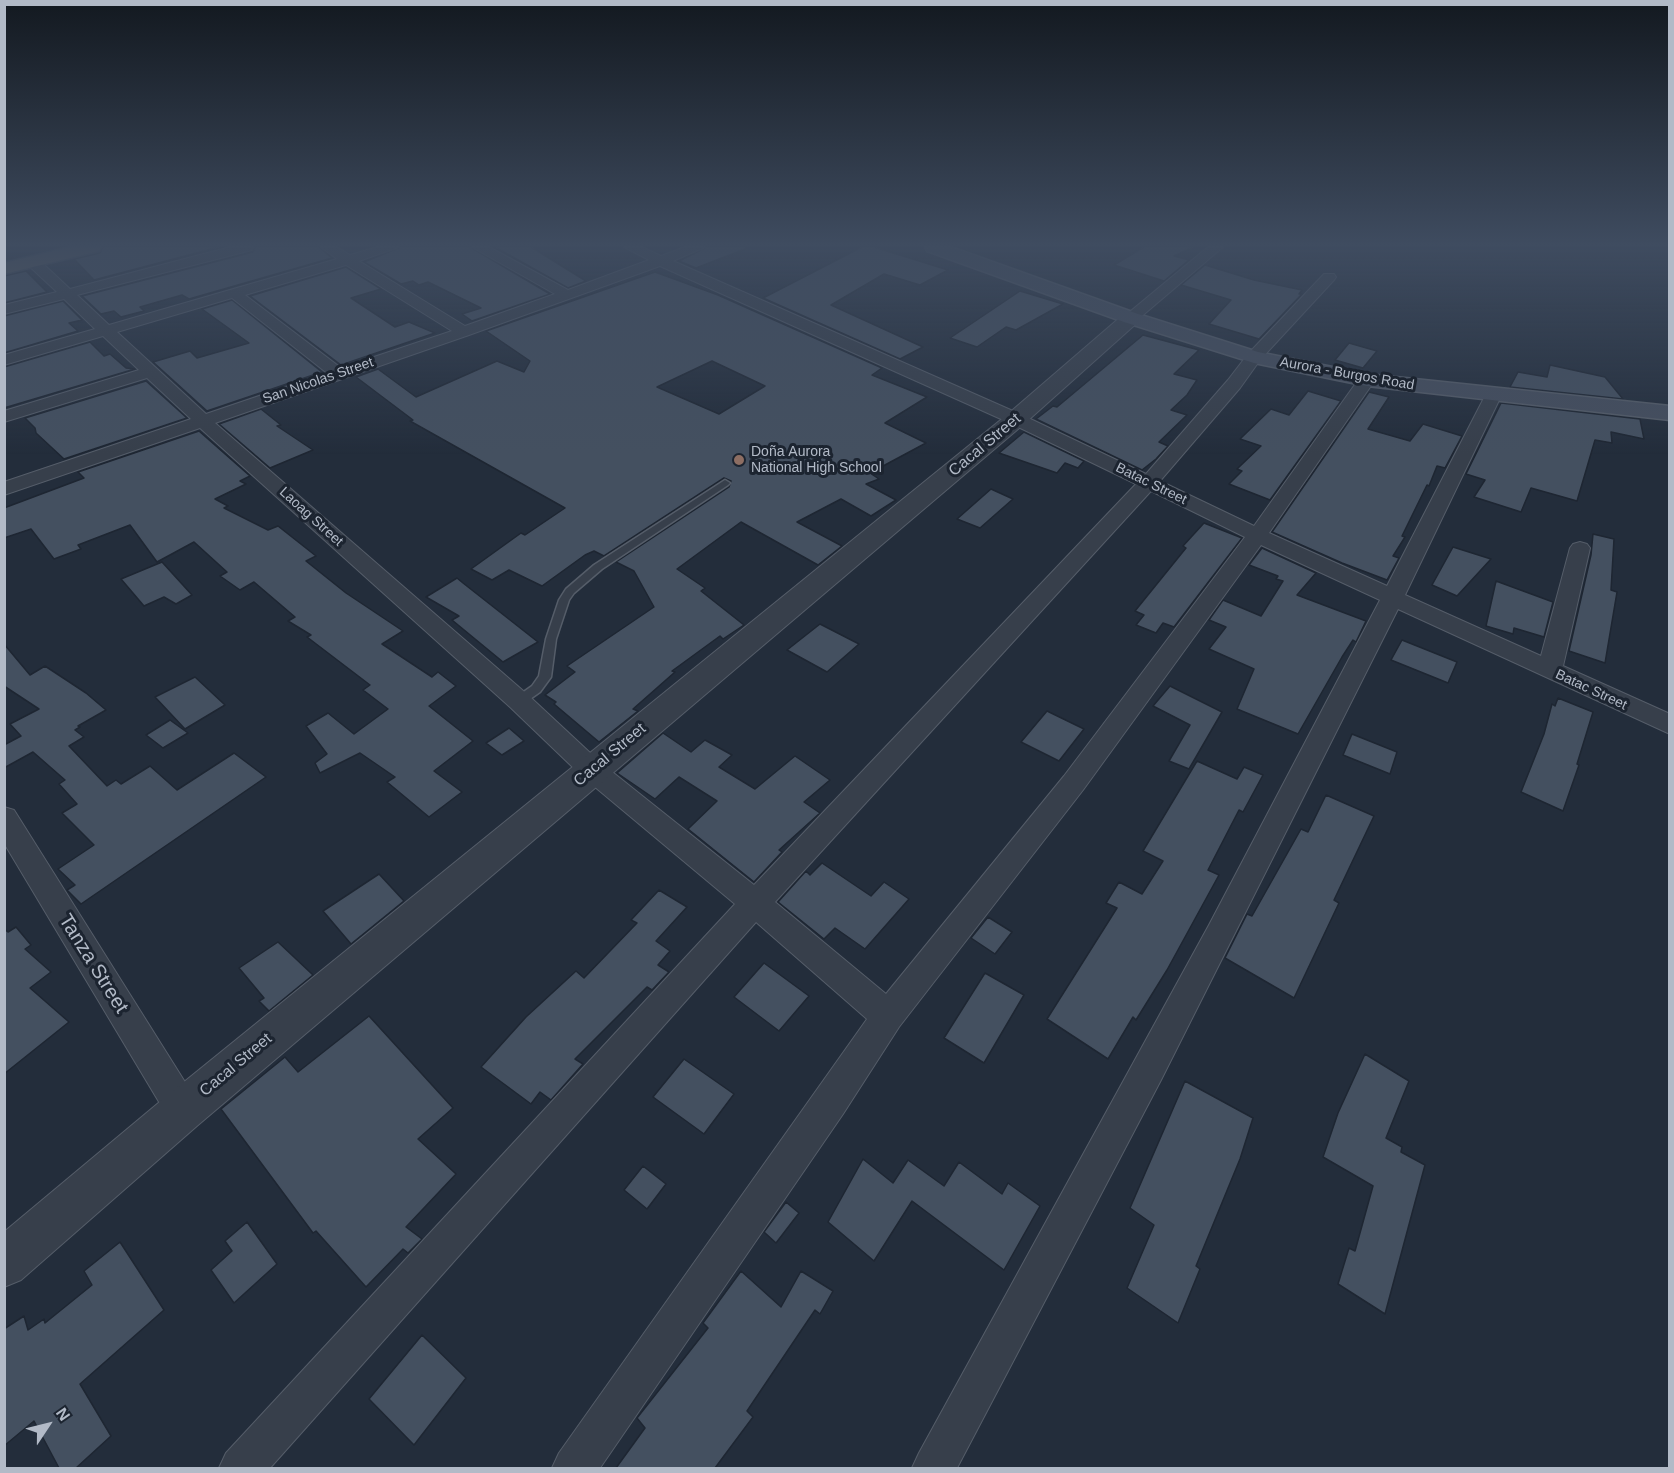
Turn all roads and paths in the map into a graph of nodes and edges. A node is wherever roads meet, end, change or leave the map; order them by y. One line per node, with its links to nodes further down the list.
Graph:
1 (90, 316): 11 (street, Laoag Street)
2 (157, 316): 11 (street)
3 (263, 316): 16 (street)
4 (438, 316): 12 (street)
5 (509, 316): 12 (street, San Nicolas Street)
6 (783, 316): 21 (street, Batac Street)
7 (1125, 316): 10 (main road, Aurora - Burgos Road)
8 (1134, 316): 10 (street, Cacal Street)
9 (1293, 316): 13 (street)
10 (1131, 318): 13 (main road, Aurora - Burgos Road); 21 (street, Cacal Street)
11 (106, 330): 14 (street); 15 (street, Laoag Street)
12 (464, 332): 16 (street, San Nicolas Street)
13 (1254, 357): 17 (main road, Aurora - Burgos Road); 24 (street)
14 (4, 360)
15 (149, 372): 20 (street); 22 (street, Laoag Street)
16 (337, 374): 22 (street, San Nicolas Street)
17 (1367, 380): 18 (main road, Aurora - Burgos Road); 26 (street)
18 (1494, 394): 19 (main road, Aurora - Burgos Road); 28 (street)
19 (1670, 413)
20 (4, 417)
21 (1016, 419): 24 (street, Batac Street); 32 (street, Cacal Street)
22 (203, 421): 25 (street, San Nicolas Street); 30 (street, Laoag Street)
23 (725, 483): 30 (lane)
24 (1148, 483): 26 (street, Batac Street); 34 (street)
25 (4, 489)
26 (1259, 536): 28 (street, Batac Street); 35 (street)
27 (1580, 548): 29 (street)
28 (1394, 598): 29 (street, Batac Street); 40 (street)
29 (1550, 671): 31 (street, Batac Street)
30 (519, 701): 32 (street, Laoag Street)
31 (1670, 725)
32 (592, 770): 34 (street, Laoag Street); 36 (street, Cacal Street)
33 (9, 836): 36 (street, Tanza Street)
34 (755, 903): 35 (street, Laoag Street); 38 (street)
35 (888, 1016): 39 (street)
36 (183, 1110): 37 (street, Cacal Street)
37 (4, 1263)
38 (241, 1468)
39 (574, 1468)
40 (934, 1468)

